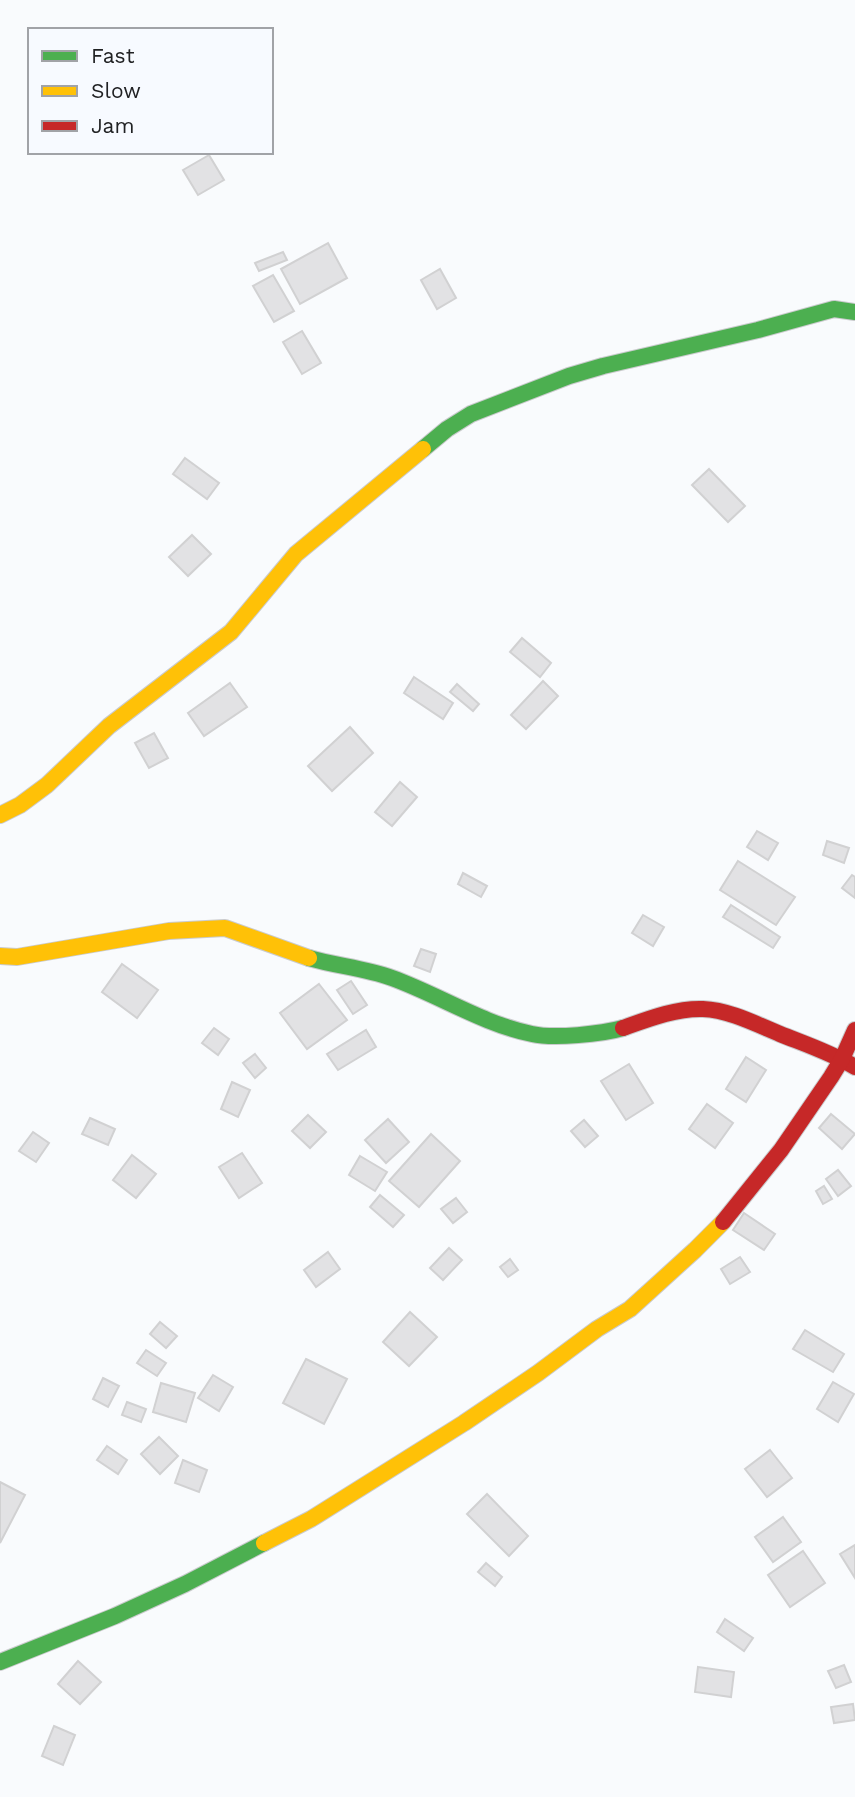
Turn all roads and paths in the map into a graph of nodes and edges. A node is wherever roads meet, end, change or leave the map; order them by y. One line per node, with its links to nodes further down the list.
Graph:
1 (855, 313): 2 (street)
2 (0, 815)
3 (0, 957): 5 (street)
4 (855, 1030): 5 (street)
5 (848, 1063): 6 (street)
6 (0, 1662)

